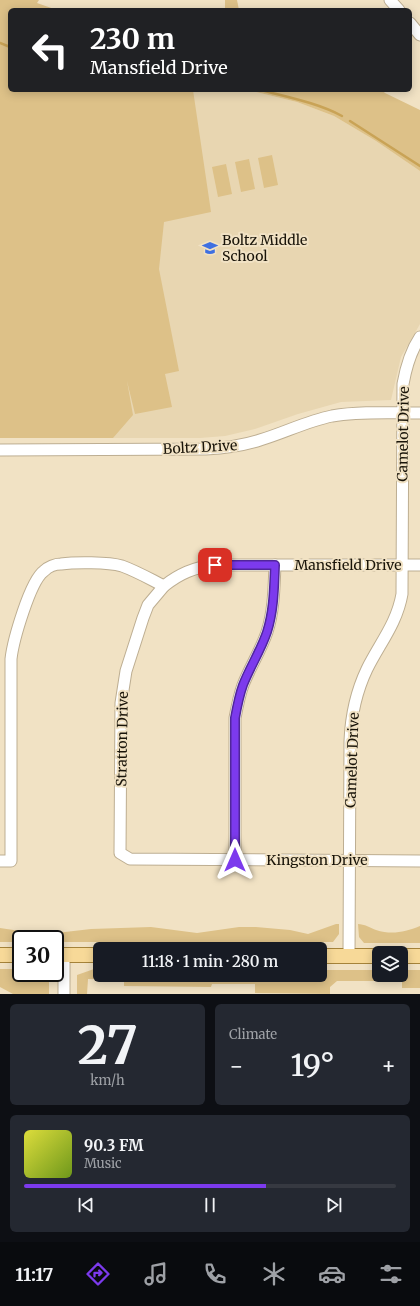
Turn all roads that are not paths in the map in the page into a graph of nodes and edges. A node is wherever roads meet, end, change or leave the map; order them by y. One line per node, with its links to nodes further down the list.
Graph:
1 (390, 0): 2 (street)
2 (397, 8)
3 (412, 25): 4 (street)
4 (420, 35)
5 (420, 337): 6 (street, Camelot Drive)
6 (403, 413): 7 (street, Boltz Drive); 8 (street, Boltz Drive); 10 (street, Camelot Drive)
7 (420, 413)
8 (0, 450)
9 (275, 565): 10 (street, Mansfield Drive); 12 (street, Mansfield Drive); 14 (street)
10 (402, 565): 11 (street, Mansfield Drive); 16 (street, Camelot Drive)
11 (420, 565)
12 (164, 586): 13 (street, Stratton Drive); 15 (street)
13 (120, 853): 14 (street, Kingston Drive)
14 (235, 860): 16 (street, Kingston Drive)
15 (0, 861)
16 (350, 861): 17 (street, Kingston Drive); 23 (street, Camelot Drive)
17 (420, 861)
18 (0, 955): 19 (main road)
19 (12, 955)
20 (64, 955): 21 (main road)
21 (93, 955)
22 (327, 956): 23 (main road)
23 (350, 956): 24 (main road)
24 (372, 956)
25 (408, 956): 26 (main road)
26 (420, 956)
27 (62, 982): 28 (street)
28 (64, 994)

